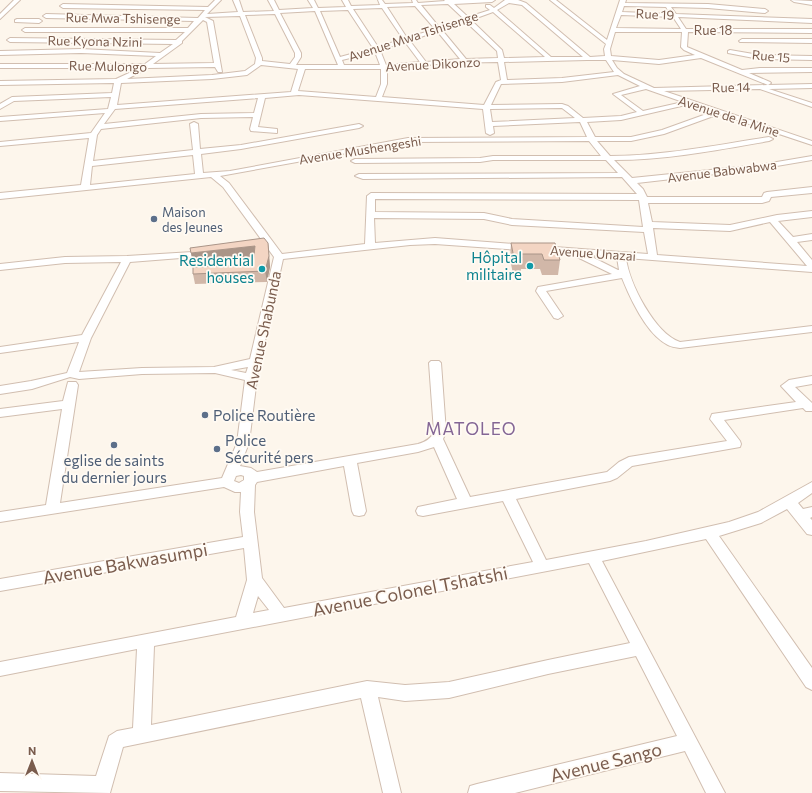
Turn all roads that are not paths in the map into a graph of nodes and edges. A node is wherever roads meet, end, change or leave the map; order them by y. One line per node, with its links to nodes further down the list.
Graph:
1 (17, 0): 35 (street)
2 (71, 0): 22 (street)
3 (218, 0): 26 (street)
4 (236, 0): 32 (street)
5 (271, 0): 30 (street)
6 (311, 0): 27 (street)
7 (345, 0): 24 (street)
8 (379, 0): 23 (street)
9 (479, 0): 10 (street, Avenue Mwa Tshisenge); 13 (street, Avenue Mwa Tshisenge); 28 (street)
10 (492, 0)
11 (553, 0): 56 (street)
12 (794, 0): 19 (street)
13 (448, 1): 17 (street, Avenue Mwa Tshisenge); 38 (street)
14 (508, 1): 15 (street, Avenue Mwa Tshisenge); 28 (street, Avenue Mwa Tshisenge)
15 (521, 1): 67 (street, Avenue Mwa Tshisenge)
16 (726, 1): 25 (street)
17 (416, 2): 23 (street, Avenue Mwa Tshisenge); 43 (street)
18 (622, 2): 20 (street); 31 (street)
19 (812, 3)
20 (667, 5): 25 (street); 33 (street)
21 (767, 5): 29 (street)
22 (63, 6): 26 (street); 34 (street)
23 (384, 6): 24 (street, Avenue Mwa Tshisenge); 50 (street)
24 (350, 8): 27 (street, Avenue Mwa Tshisenge); 57 (street)
25 (727, 8): 29 (street); 36 (street)
26 (210, 9): 37 (street)
27 (316, 10): 30 (street, Avenue Mwa Tshisenge); 66 (street)
28 (493, 10): 38 (street, Avenue Mwa Tshisenge); 68 (street)
29 (765, 11): 39 (street)
30 (276, 12): 32 (street, Avenue Mwa Tshisenge); 75 (street)
31 (619, 13): 33 (street, Rue 19); 46 (street)
32 (241, 14): 37 (street, Avenue Mwa Tshisenge); 71 (street)
33 (673, 15): 36 (street, Rue 19); 47 (street)
34 (46, 16): 37 (street, Rue Mwa Tshisenge); 41 (street)
35 (0, 17)
36 (726, 17): 39 (street, Rue 19)
37 (202, 18): 45 (street); 73 (street)
38 (468, 19): 43 (street, Avenue Mwa Tshisenge); 70 (street)
39 (766, 19): 42 (street, Rue 19)
40 (17, 21): 41 (street)
41 (39, 21): 44 (street)
42 (812, 21)
43 (440, 29): 50 (street, Avenue Mwa Tshisenge); 69 (street)
44 (25, 30): 45 (street); 55 (street)
45 (190, 30): 54 (street)
46 (613, 30): 47 (street, Rue 18); 56 (street)
47 (685, 30): 48 (street, Rue 18); 61 (street)
48 (769, 30): 49 (street, Rue 18); 52 (street)
49 (812, 30)
50 (406, 40): 57 (street, Avenue Mwa Tshisenge); 72 (street)
51 (742, 40): 52 (street)
52 (779, 40): 53 (street); 64 (street)
53 (812, 41)
54 (180, 42): 55 (street, Rue Kyona Nzini); 60 (street)
55 (5, 44)
56 (609, 44): 62 (street)
57 (375, 49): 66 (street, Avenue Mwa Tshisenge); 79 (street)
58 (730, 52): 63 (street, Rue 15)
59 (0, 53): 60 (street)
60 (163, 54): 76 (street)
61 (701, 56): 62 (street, Avenue Dikonzo); 82 (street)
62 (608, 58): 67 (street, Avenue Dikonzo); 83 (street)
63 (780, 58): 64 (street, Rue 15); 80 (street)
64 (794, 58): 65 (street, Rue 15)
65 (812, 58)
66 (339, 59): 78 (street)
67 (589, 59): 68 (street, Avenue Dikonzo)
68 (550, 60): 70 (street, Avenue Dikonzo)
69 (465, 61): 70 (street, Avenue Dikonzo); 72 (street, Avenue Dikonzo)
70 (501, 61): 86 (street)
71 (259, 63): 75 (street, Avenue Dikonzo); 84 (street)
72 (424, 63): 79 (street, Avenue Dikonzo)
73 (217, 65): 76 (street, Rue Mulongo); 84 (street)
74 (0, 66): 76 (street, Rue Mulongo)
75 (292, 66): 77 (street, Avenue Dikonzo)
76 (144, 67): 85 (street)
77 (302, 67): 78 (street, Avenue Dikonzo); 92 (street)
78 (342, 67): 79 (street, Avenue Dikonzo)
79 (384, 67): 96 (street)
80 (788, 69): 81 (street); 82 (street)
81 (812, 70)
82 (740, 72): 89 (street)
83 (619, 73): 86 (street); 91 (street, Avenue de la Mine)
84 (222, 76): 85 (street)
85 (118, 80): 87 (street); 93 (street)
86 (504, 82): 101 (street)
87 (0, 83)
88 (756, 86): 89 (street, Rue 14); 91 (street, Rue 14); 97 (street)
89 (775, 86): 90 (street, Rue 14)
90 (812, 86)
91 (648, 88): 98 (street, Avenue de la Mine); 104 (street, Rue 14)
92 (294, 93): 94 (street); 96 (street)
93 (114, 95): 100 (street); 102 (street)
94 (262, 95): 102 (street); 105 (street)
95 (812, 97): 97 (street)
96 (378, 98): 101 (street)
97 (789, 98): 99 (street)
98 (689, 102): 103 (street, Avenue de la Mine); 104 (street)
99 (812, 106)
100 (0, 107)
101 (486, 107): 107 (street); 109 (street)
102 (111, 109): 106 (street); 111 (street)
103 (717, 112): 116 (street, Avenue Mushengeshi); 117 (street, Avenue de la Mine)
104 (642, 113): 107 (street)
105 (257, 115): 111 (street); 112 (street)
106 (0, 119)
107 (582, 121): 109 (street); 116 (street)
108 (194, 124): 119 (street)
109 (489, 124): 115 (street)
110 (359, 126): 119 (street)
111 (98, 127): 113 (street)
112 (274, 130)
113 (93, 135): 118 (street); 124 (street)
114 (769, 139): 120 (street)
115 (491, 140): 116 (street, Avenue Mushengeshi); 125 (street, Avenue Mushengeshi)
116 (593, 140): 120 (street)
117 (812, 143)
118 (0, 144)
119 (195, 153): 124 (street); 130 (street)
120 (606, 158): 122 (street); 128 (street)
121 (812, 158): 131 (street, Avenue Babwabwa)
122 (485, 159): 123 (street); 127 (street)
123 (355, 161)
124 (89, 164): 133 (street)
125 (230, 173): 126 (street, Avenue Mushengeshi); 132 (street)
126 (213, 175): 130 (street, Avenue Mushengeshi); 132 (street, Avenue Shabunda)
127 (488, 175): 128 (street); 129 (street)
128 (625, 175): 131 (street)
129 (359, 176)
130 (199, 177): 133 (street, Avenue Mushengeshi)
131 (632, 181): 136 (street)
132 (226, 185): 143 (street, Avenue Shabunda)
133 (85, 188): 135 (street, Avenue Mushengeshi)
134 (812, 190): 136 (street)
135 (0, 196)
136 (643, 199): 138 (street); 140 (street)
137 (812, 214): 139 (street)
138 (370, 215): 140 (street); 145 (street)
139 (772, 219): 140 (street); 142 (street)
140 (648, 228): 150 (street)
141 (812, 237): 142 (street)
142 (791, 240): 153 (street)
143 (268, 241): 144 (street); 149 (street, Avenue Shabunda)
144 (257, 245)
145 (370, 247): 147 (street, Avenue Unazai); 149 (street, Avenue Unazai)
146 (216, 252): 151 (street)
147 (574, 252): 148 (street, Avenue Unazai); 154 (street)
148 (621, 255): 150 (street, Avenue Unazai); 155 (street)
149 (279, 257): 158 (street, Avenue Shabunda)
150 (653, 257): 153 (street, Avenue Unazai)
151 (127, 259): 152 (street); 156 (street)
152 (0, 267)
153 (812, 267)
154 (558, 316)
155 (812, 329)
156 (86, 338): 157 (street); 162 (street)
157 (0, 350)
158 (254, 362): 160 (street); 161 (street, Avenue Shabunda)
159 (435, 363): 168 (street)
160 (214, 370): 161 (street); 162 (street)
161 (251, 378): 169 (street, Avenue Shabunda)
162 (72, 380): 164 (street); 165 (street)
163 (812, 380): 166 (street)
164 (0, 390)
165 (70, 404): 167 (street); 177 (street)
166 (809, 407): 174 (street)
167 (0, 413)
168 (437, 439): 170 (street); 176 (street)
169 (243, 443): 171 (street); 172 (street)
170 (350, 460): 171 (street); 178 (street)
171 (249, 478): 172 (street); 180 (street)
172 (230, 480): 177 (street); 180 (street)
173 (812, 487): 175 (street, Avenue Colonel Tshatshi)
174 (508, 496): 176 (street); 187 (street)
175 (789, 502): 181 (street); 184 (street, Avenue Colonel Tshatshi)
176 (466, 503): 179 (street)
177 (52, 509): 182 (street)
178 (359, 511)
179 (423, 511)
180 (247, 512): 185 (street)
181 (806, 513): 183 (street)
182 (0, 517)
183 (812, 530)
184 (709, 534): 186 (street, Avenue Colonel Tshatshi); 195 (street)
185 (250, 541): 188 (street); 189 (street, Avenue Bakwasumpi)
186 (593, 557): 187 (street, Avenue Colonel Tshatshi); 193 (street)
187 (542, 566): 190 (street, Avenue Colonel Tshatshi)
188 (255, 580): 190 (street); 191 (street)
189 (0, 585)
190 (281, 615): 191 (street, Avenue Colonel Tshatshi)
191 (242, 622): 192 (street, Avenue Colonel Tshatshi)
192 (146, 641): 194 (street, Avenue Colonel Tshatshi); 197 (street)
193 (641, 648): 196 (street); 198 (street)
194 (0, 668)
195 (812, 682)
196 (367, 689): 197 (street); 201 (street)
197 (142, 735): 200 (street)
198 (688, 742): 202 (street, Avenue Sango); 203 (street)
199 (0, 782): 200 (street)
200 (102, 790)
201 (392, 793)
202 (477, 793)
203 (716, 793)

